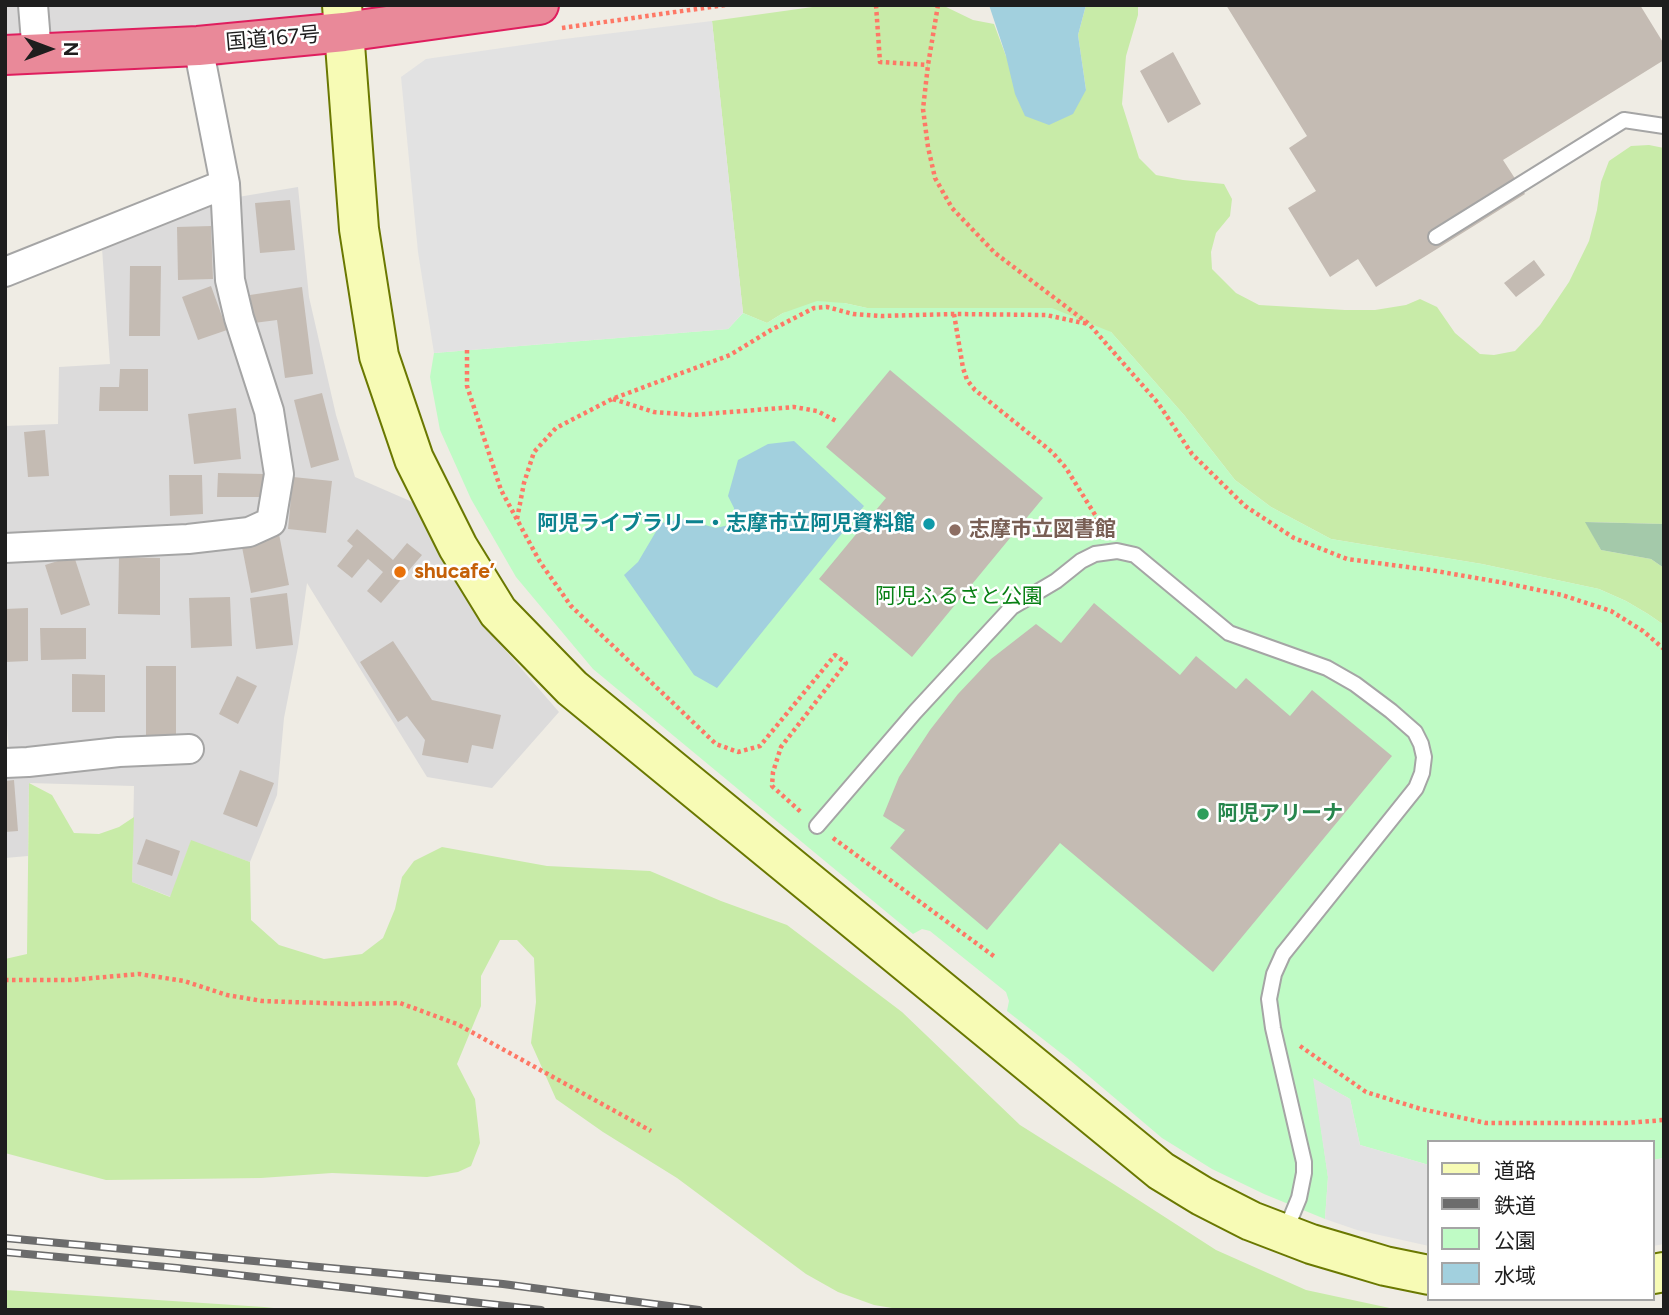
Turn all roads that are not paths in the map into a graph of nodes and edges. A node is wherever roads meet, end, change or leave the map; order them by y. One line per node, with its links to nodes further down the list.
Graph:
1 (33, 5): 5 (street)
2 (539, 5): 3 (highway, 国道167号)
3 (343, 19): 4 (highway, 国道167号); 14 (street)
4 (198, 46): 5 (highway, 国道167号); 7 (street)
5 (21, 55)
6 (1664, 126): 8 (lane)
7 (225, 184): 9 (street); 10 (street)
8 (1436, 237)
9 (5, 272)
10 (5, 548)
11 (189, 749): 12 (street)
12 (5, 762)
13 (817, 826): 14 (lane)
14 (1285, 1234): 15 (street)
15 (1428, 1275)

